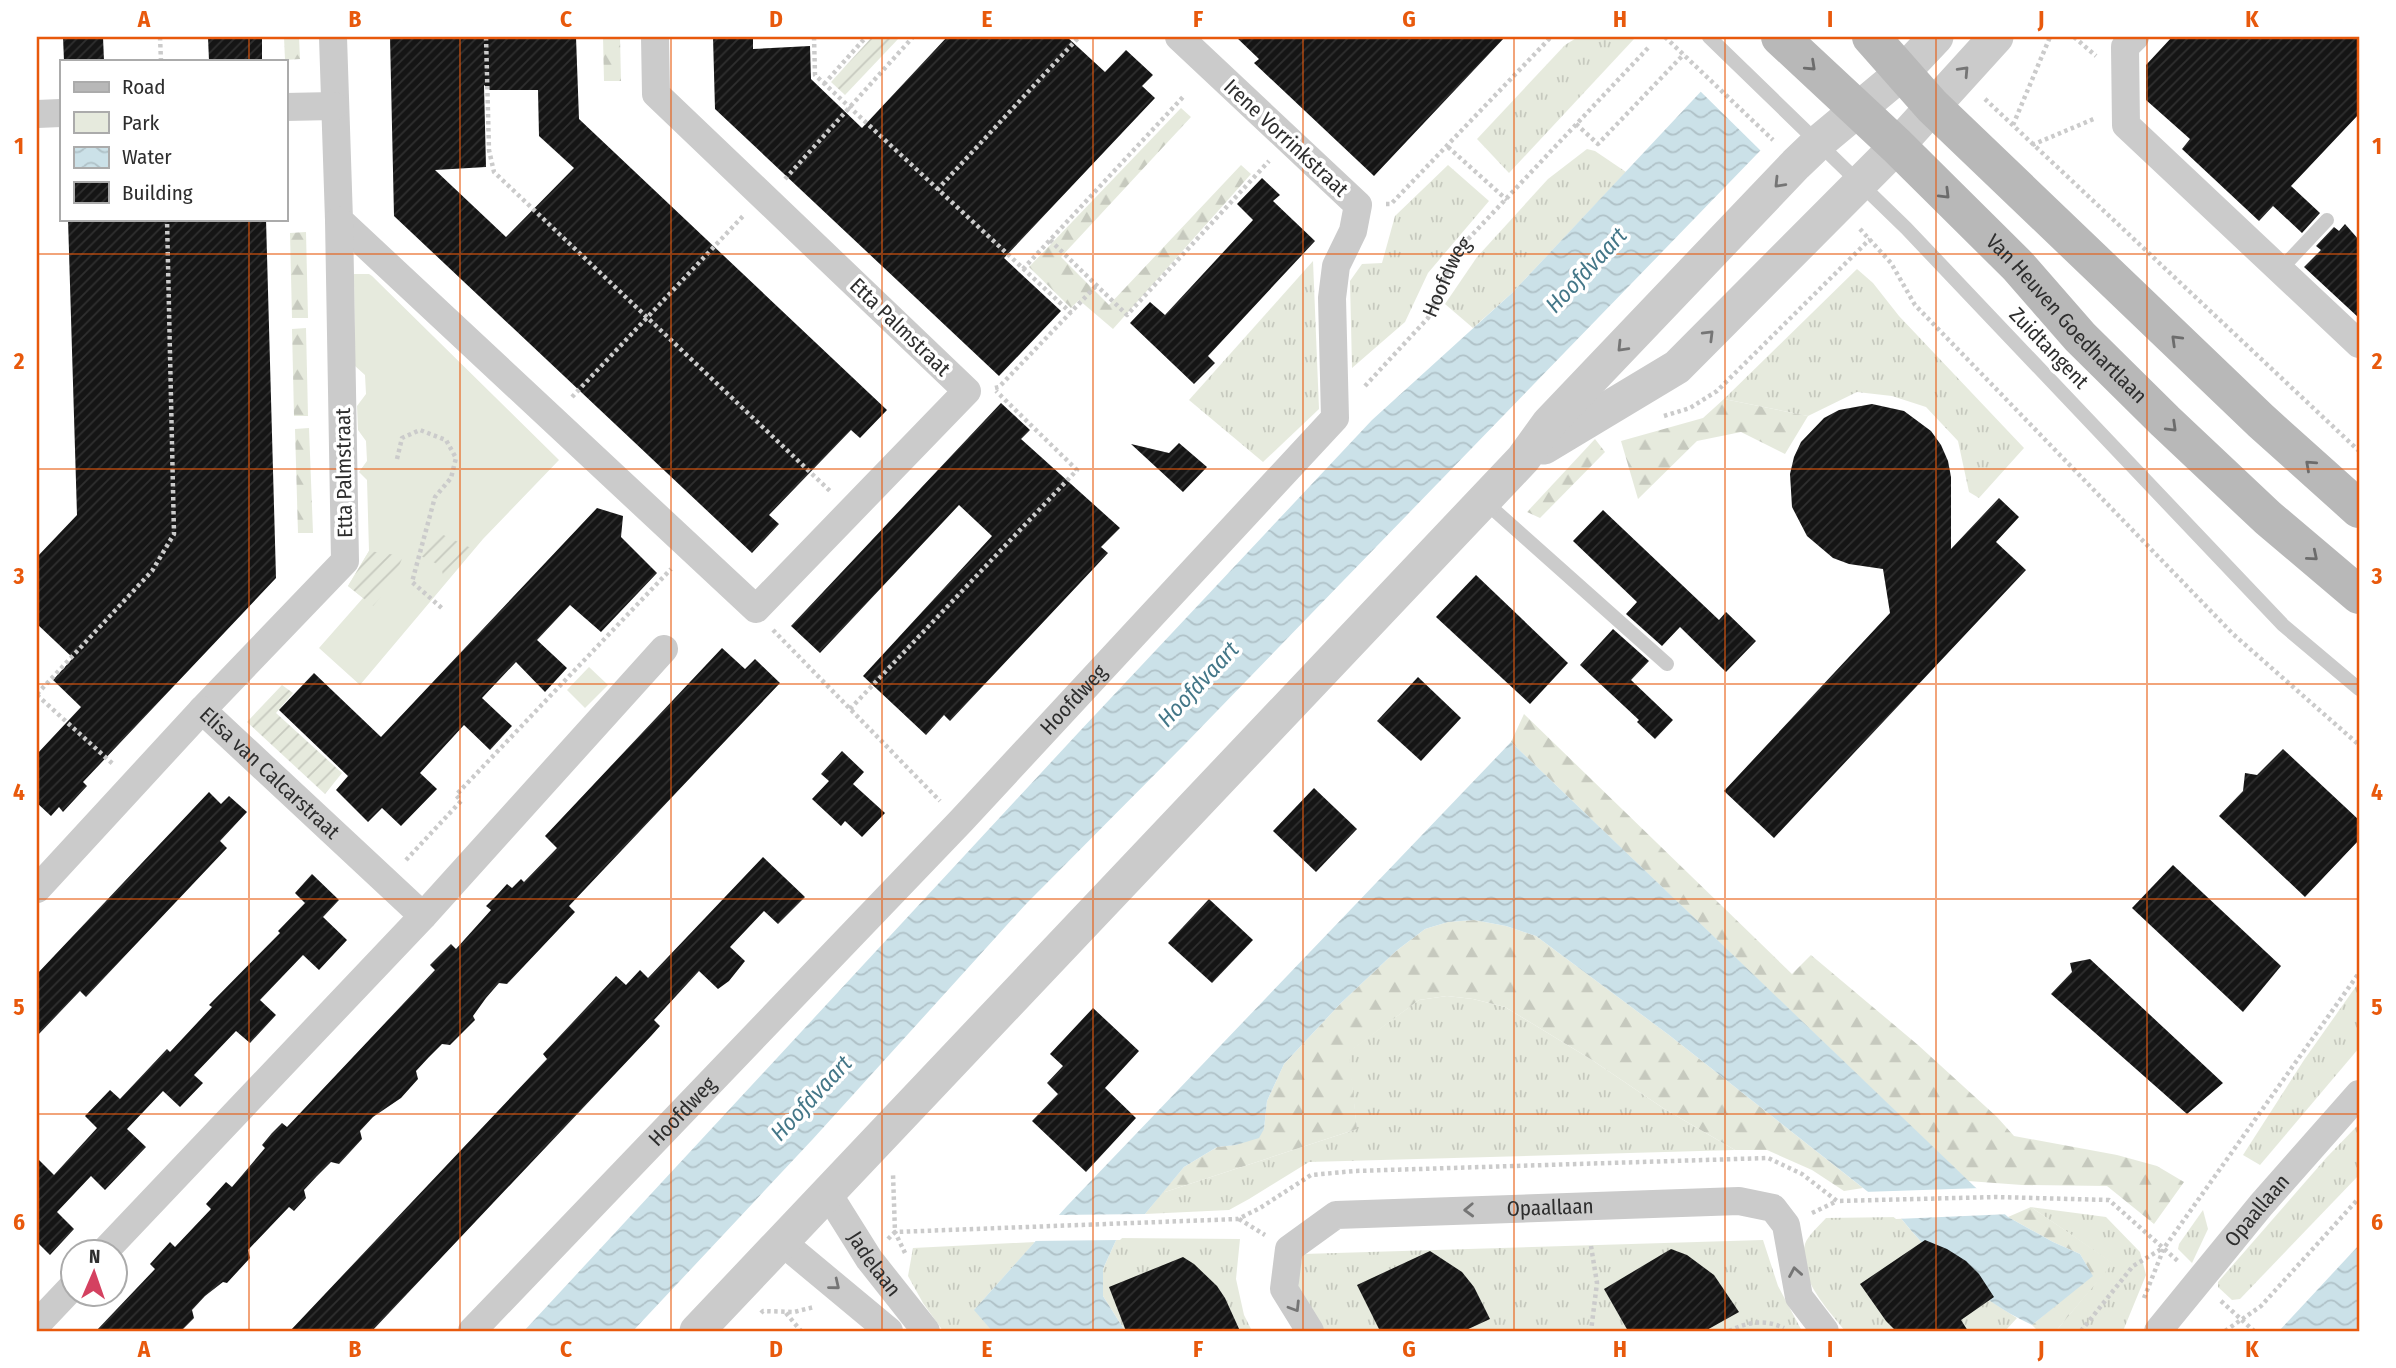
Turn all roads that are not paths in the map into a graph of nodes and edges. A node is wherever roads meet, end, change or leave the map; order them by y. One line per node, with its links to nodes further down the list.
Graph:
1 (333, 37): 11 (street, Etta Palmstraat)
2 (655, 37): 19 (street, Etta Palmstraat)
3 (1179, 37): 23 (street, Irene Vorrinkstraat)
4 (1780, 37): 10 (main road, Van Heuven Goedhartlaan, one-way to 10)
5 (1936, 37): 9 (street)
6 (1996, 37): 12 (street, one-way to 6)
7 (2134, 37): 21 (street)
8 (1713, 40): 16 (lane, Zuidtangent)
9 (1886, 53): 10 (street); 12 (main road)
10 (1850, 102): 16 (street); 17 (main road, Van Heuven Goedhartlaan)
11 (334, 106): 13 (street); 19 (street, Etta Palmstraat)
12 (1933, 106): 17 (street); 26 (main road, one-way to 12)
13 (287, 107)
14 (60, 113): 15 (street)
15 (37, 114)
16 (1813, 136): 18 (lane, Zuidtangent); 24 (street, one-way to 24)
17 (1897, 146): 18 (street); 27 (main road, Van Heuven Goedhartlaan, one-way to 27)
18 (1860, 182): 24 (street, one-way to 18); 30 (lane, Zuidtangent)
19 (339, 220): 31 (street, Etta Palmstraat)
20 (2327, 220): 21 (lane)
21 (2280, 270): 22 (street)
22 (2359, 344)
23 (1335, 418): 40 (street, Hoofdweg)
24 (1523, 459): 25 (street)
25 (1484, 501): 29 (lane); 35 (street)
26 (2359, 509)
27 (2359, 595)
28 (664, 649): 33 (street)
29 (1667, 664)
30 (2359, 689)
31 (202, 710): 32 (street, Elisa van Calcarstraat); 33 (street, Elisa van Calcarstraat)
32 (37, 890)
33 (423, 916): 36 (street)
34 (2359, 1094): 46 (street, Opaallaan)
35 (827, 1192): 37 (street); 43 (street, Jadelaan)
36 (117, 1238)
37 (782, 1242): 41 (street); 42 (street, Jadelaan, one-way to 42)
38 (60, 1300): 39 (street)
39 (37, 1324)
40 (472, 1331)
41 (697, 1331)
42 (888, 1331)
43 (926, 1331)
44 (1310, 1331): 45 (street, Opaallaan, one-way to 44)
45 (1825, 1331)
46 (2158, 1331)

